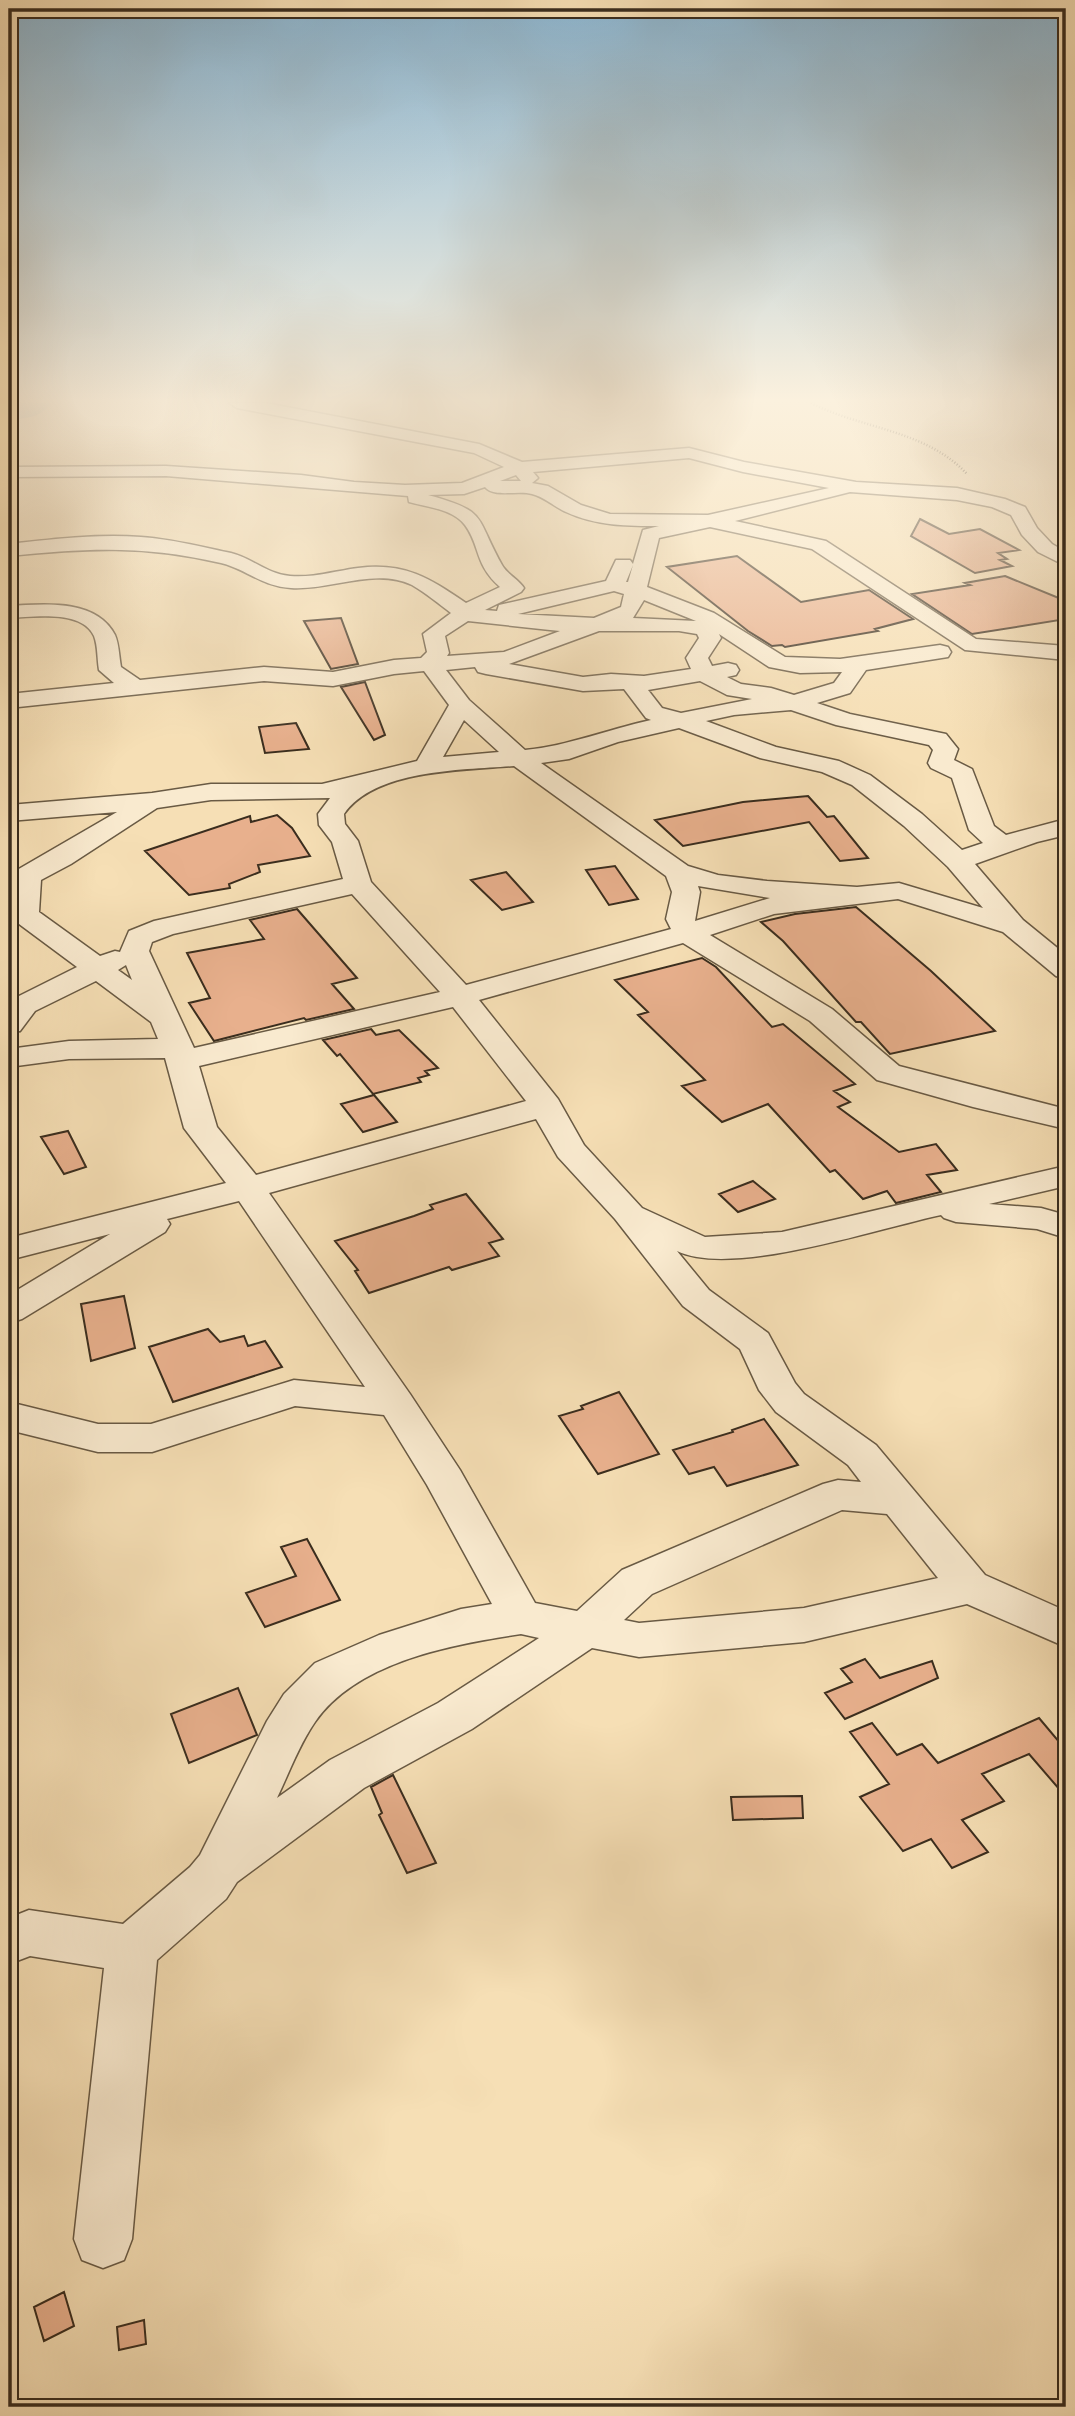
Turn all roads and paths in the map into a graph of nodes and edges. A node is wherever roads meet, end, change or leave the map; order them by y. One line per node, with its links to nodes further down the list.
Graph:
1 (465, 516): 11 (street)
2 (595, 516): 5 (street)
3 (733, 516): 5 (street)
4 (1021, 516): 7 (street)
5 (710, 521): 8 (street); 14 (street)
6 (9, 550): 11 (street)
7 (1066, 560)
8 (628, 593): 9 (street); 9 (street); 12 (street); 17 (street)
9 (514, 610): 11 (street)
10 (9, 612): 20 (street)
11 (466, 614): 12 (street); 16 (street)
12 (598, 626): 16 (street); 18 (street)
13 (940, 652): 15 (street)
14 (1066, 653)
15 (861, 662): 17 (street); 22 (street)
16 (440, 663): 19 (street); 20 (street); 23 (street)
17 (783, 664): 18 (street)
18 (706, 673): 19 (street); 22 (street)
19 (644, 683): 24 (street)
20 (136, 688): 21 (street)
21 (9, 701)
22 (796, 702): 24 (street); 33 (street)
23 (461, 705): 25 (street); 26 (street)
24 (683, 721): 25 (street); 34 (street)
25 (521, 759): 26 (street); 35 (street)
26 (426, 765): 27 (street)
27 (366, 782): 28 (street); 31 (street)
28 (261, 794): 29 (street); 31 (street)
29 (152, 801): 30 (street); 36 (street)
30 (9, 813)
31 (332, 825): 37 (street)
32 (1066, 827): 33 (street)
33 (1002, 845): 34 (street)
34 (958, 862): 39 (street)
35 (678, 872): 38 (street); 40 (street)
36 (18, 880): 42 (street)
37 (358, 884): 41 (street); 44 (street)
38 (857, 895): 39 (street); 40 (street)
39 (1013, 926): 43 (street)
40 (687, 933): 44 (street); 50 (street)
41 (134, 951): 42 (street); 45 (street)
42 (98, 969): 45 (street); 46 (street)
43 (1066, 970)
44 (460, 996): 47 (street); 49 (street)
45 (164, 1017): 47 (street)
46 (9, 1024)
47 (180, 1054): 48 (street); 52 (street)
48 (9, 1058)
49 (546, 1106): 52 (street); 55 (street)
50 (1066, 1119)
51 (1066, 1176): 54 (street)
52 (248, 1188): 53 (street); 59 (street)
53 (186, 1204): 57 (street); 58 (street)
54 (923, 1208): 55 (street); 56 (street)
55 (627, 1212): 61 (street)
56 (1066, 1227)
57 (9, 1249)
58 (9, 1311)
59 (396, 1403): 60 (street); 63 (street)
60 (9, 1416)
61 (901, 1500): 62 (street); 64 (street)
62 (970, 1587): 64 (street); 65 (street)
63 (521, 1617): 64 (street); 66 (street)
64 (585, 1630): 66 (street)
65 (1066, 1630)
66 (218, 1870): 68 (street)
67 (9, 1941): 68 (street)
68 (132, 1949): 69 (street)
69 (103, 2239)

